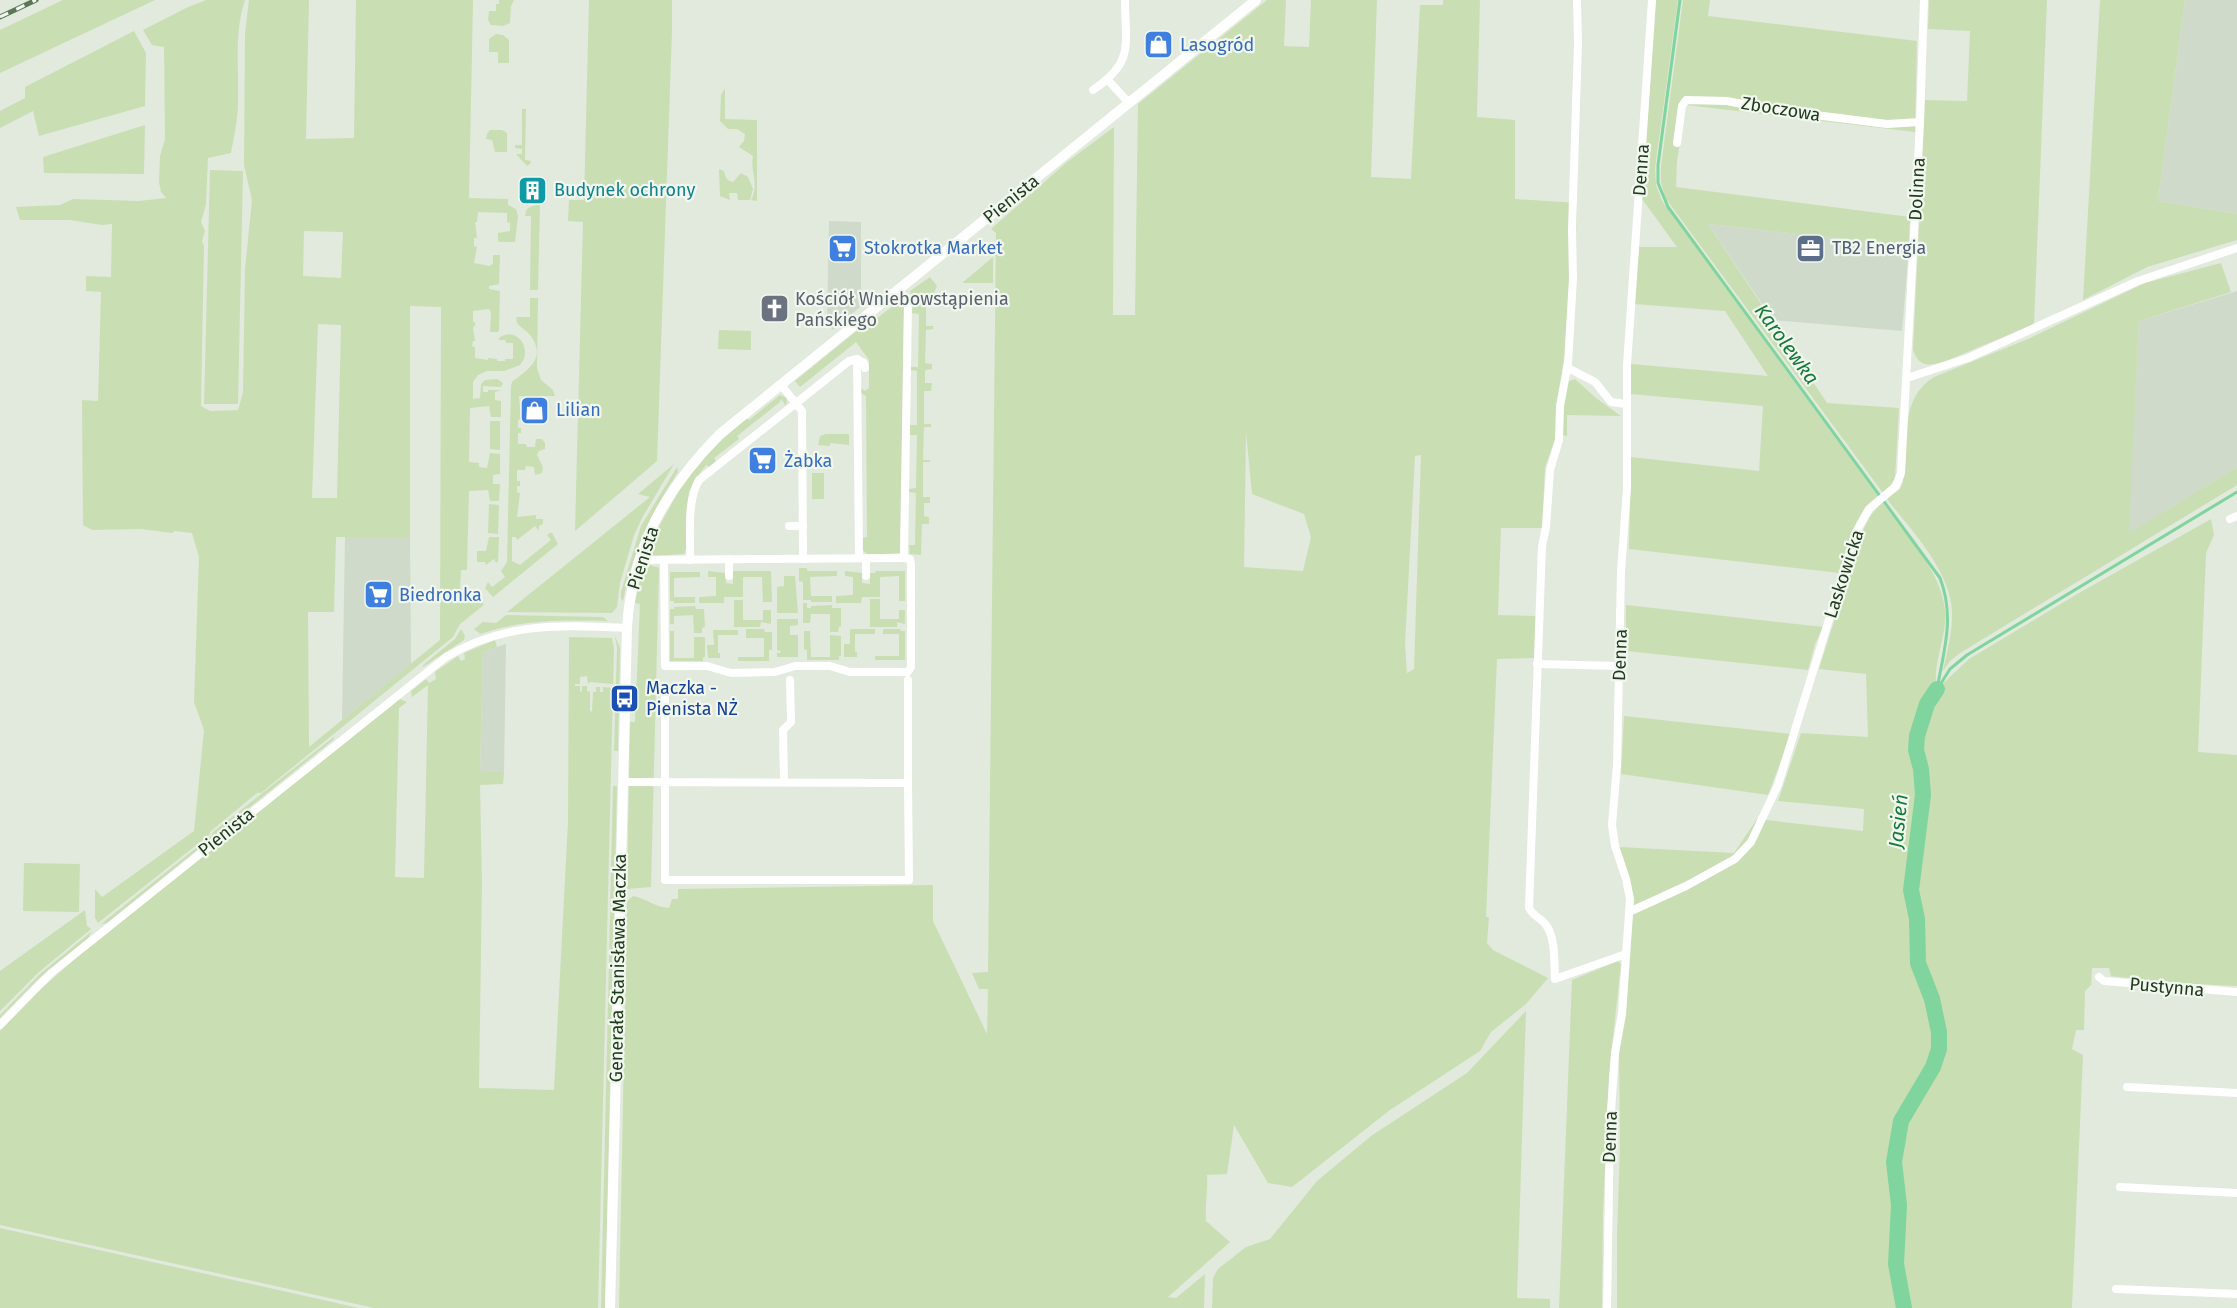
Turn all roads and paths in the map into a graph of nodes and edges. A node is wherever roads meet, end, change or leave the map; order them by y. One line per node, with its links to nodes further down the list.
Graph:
1 (1125, 0): 6 (street)
2 (1256, 0): 8 (street, Pienista)
3 (1576, 0): 14 (street)
4 (1652, 0): 19 (street, Denna)
5 (1924, 0): 9 (street, Dolinna)
6 (1108, 80): 7 (street); 8 (street)
7 (1093, 90)
8 (1129, 103): 12 (street, Pienista)
9 (1920, 122): 10 (street, Zboczowa); 16 (street, Dolinna)
10 (1677, 142)
11 (2237, 248): 16 (street)
12 (899, 289): 17 (street, Pienista); 23 (street)
13 (857, 359): 15 (street); 18 (street); 22 (street)
14 (1568, 368): 19 (street); 32 (street)
15 (865, 369)
16 (1907, 378): 41 (street, Laskowicka)
17 (781, 385): 18 (street); 26 (street, Pienista)
18 (795, 402): 21 (street); 28 (street)
19 (1626, 405): 33 (street, Denna)
20 (789, 526): 21 (street)
21 (802, 526): 25 (street)
22 (863, 558): 23 (street); 25 (street); 30 (street)
23 (904, 558): 27 (street)
24 (729, 559): 25 (street); 28 (street); 29 (street)
25 (803, 559)
26 (639, 560): 27 (street); 31 (street, Pienista)
27 (664, 560): 28 (street)
28 (690, 560)
29 (729, 576)
30 (866, 576)
31 (627, 628): 37 (street, Generała Stanisława Maczka); 45 (street, Pienista)
32 (1538, 664): 33 (street); 42 (street)
33 (1620, 666): 41 (street, Denna)
34 (790, 680): 39 (street)
35 (908, 680): 40 (street)
36 (665, 693): 38 (street)
37 (623, 782): 38 (street); 52 (street, Generała Stanisława Maczka)
38 (665, 782): 39 (street); 40 (street)
39 (784, 782): 40 (street)
40 (909, 783)
41 (1629, 912): 42 (street, Denna)
42 (1626, 954): 53 (street, Denna)
43 (2099, 977): 44 (street, Pustynna)
44 (2237, 992)
45 (0, 1025)
46 (2127, 1087): 47 (street)
47 (2237, 1094)
48 (2120, 1187): 49 (street)
49 (2237, 1193)
50 (2116, 1289): 51 (street)
51 (2237, 1294)
52 (610, 1308)
53 (1607, 1308)

